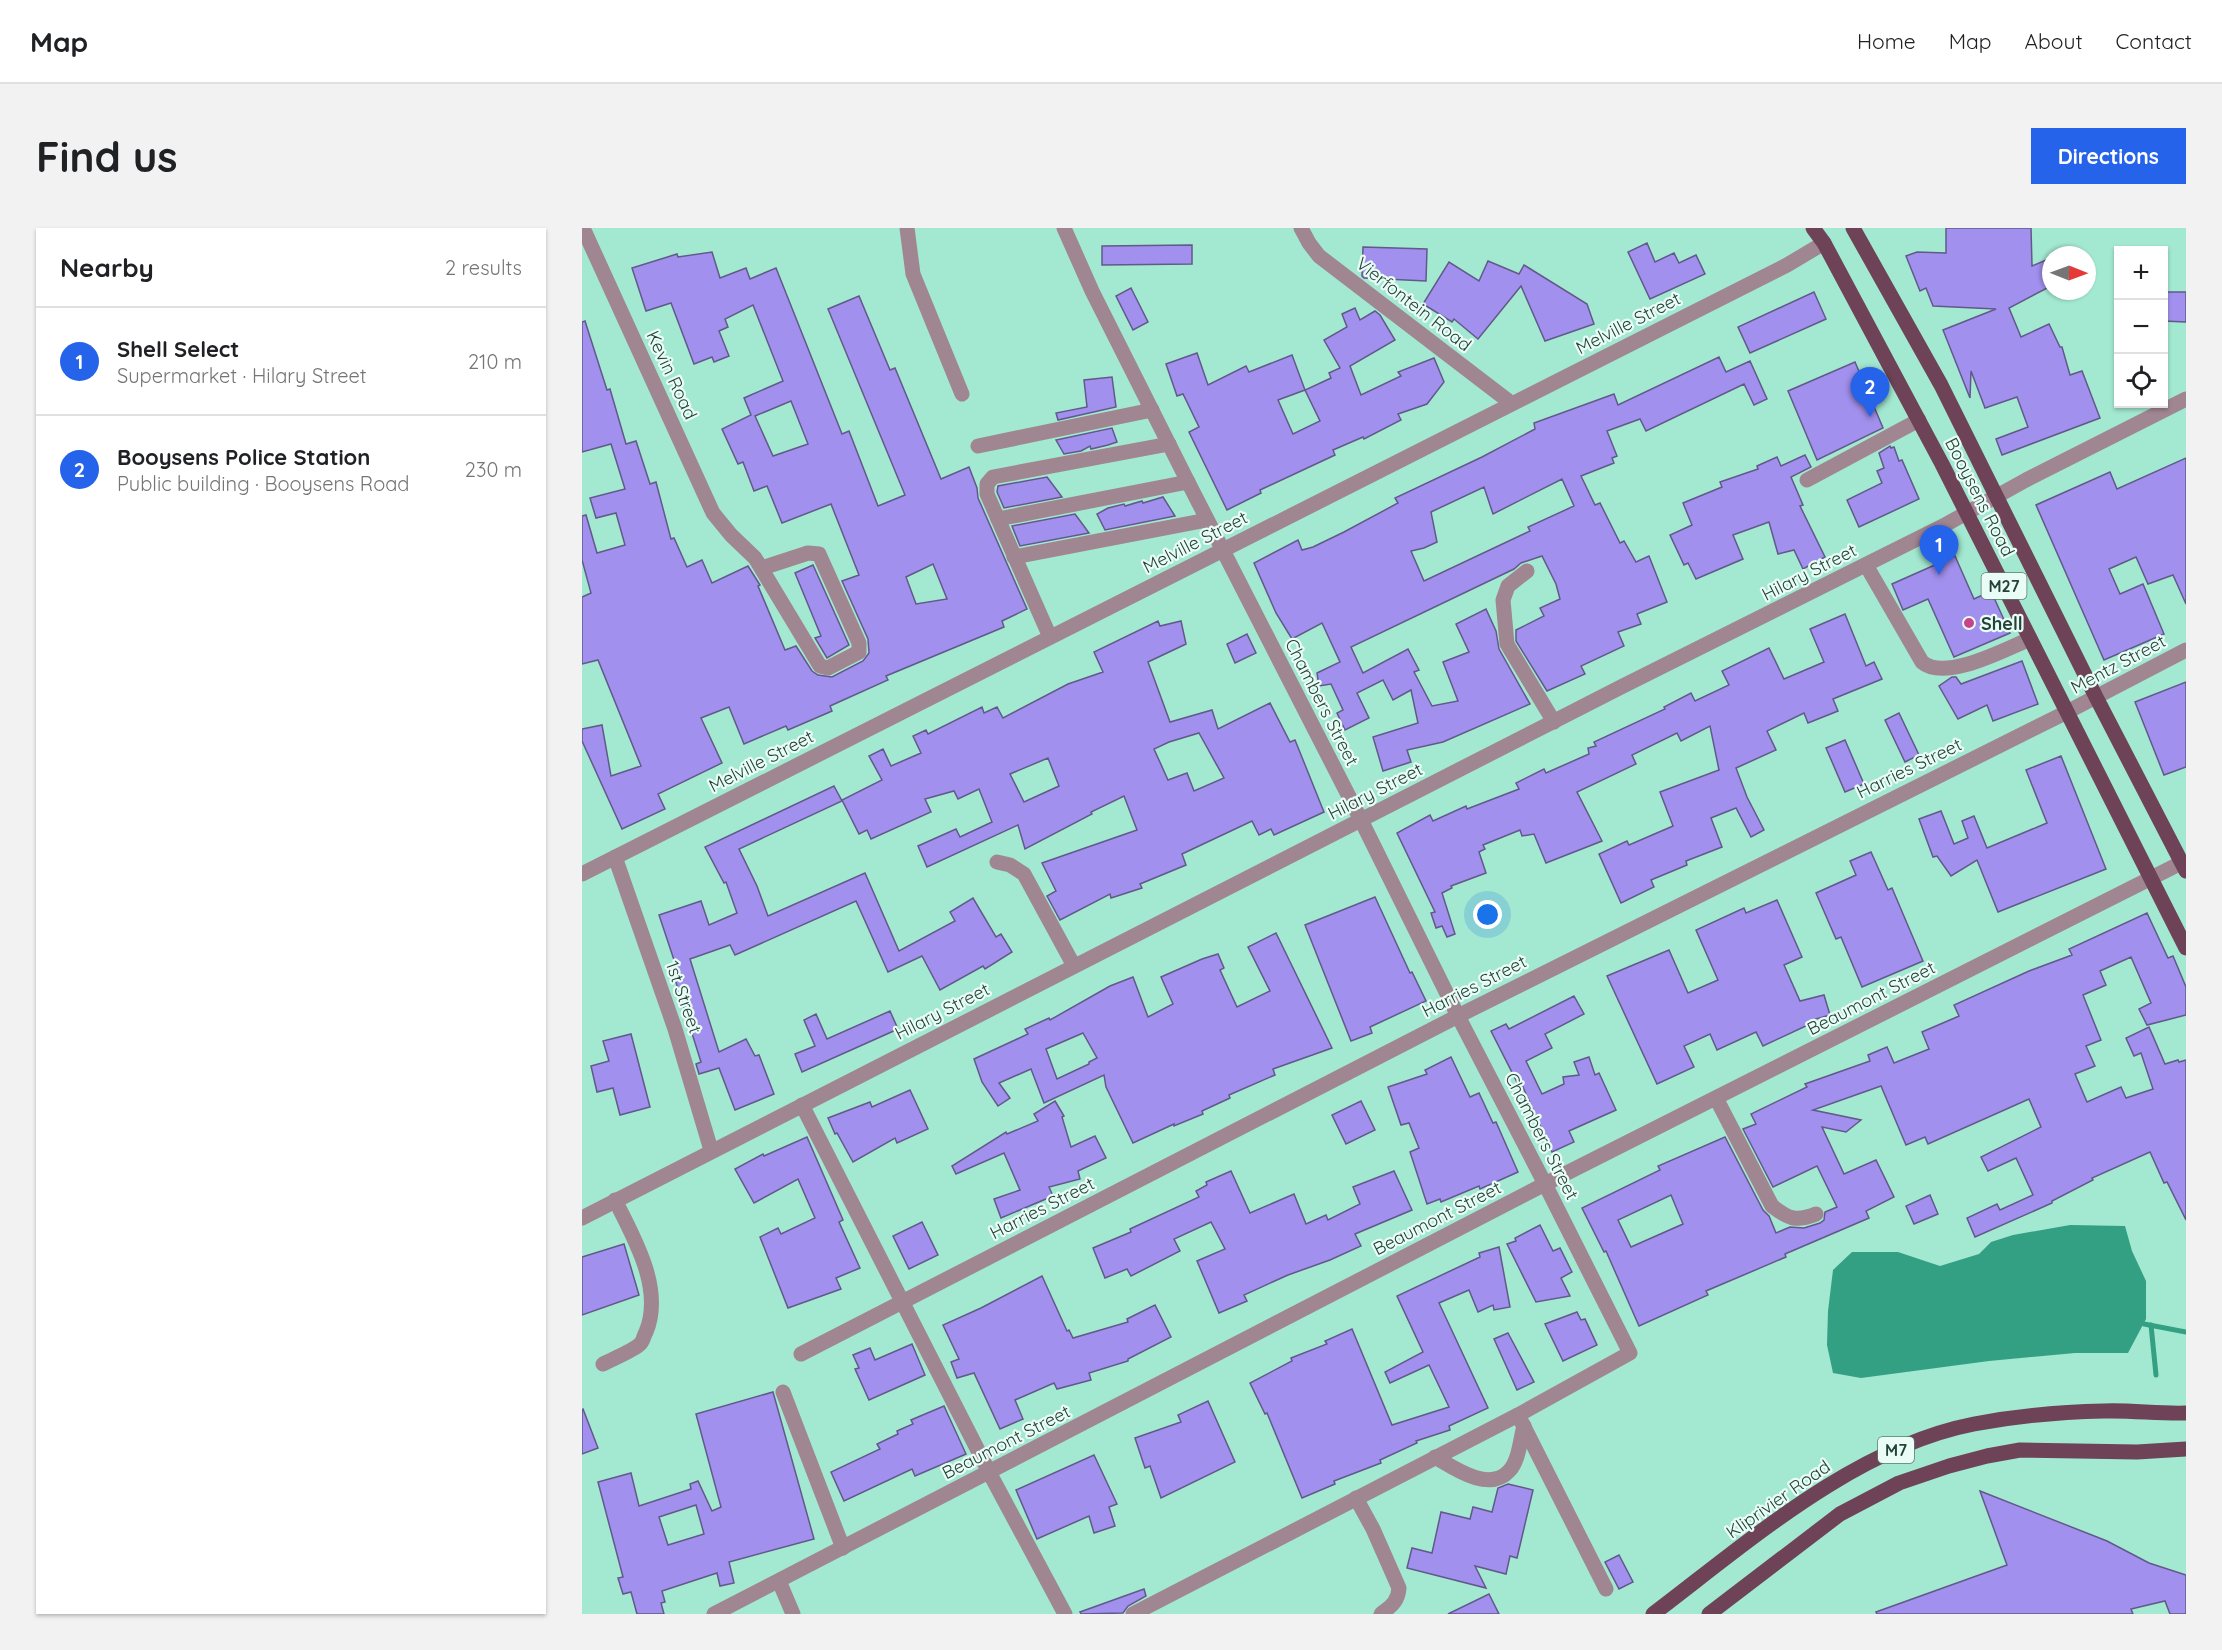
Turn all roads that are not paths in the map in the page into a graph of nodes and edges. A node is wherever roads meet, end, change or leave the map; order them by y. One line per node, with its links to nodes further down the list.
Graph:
1 (583, 228): 24 (street, Kevin Road)
2 (907, 228): 8 (street)
3 (1064, 228): 11 (street, Chambers Street)
4 (1301, 228): 10 (street, Vierfontein Road)
5 (1813, 228): 7 (main road, Booysens Road / M27)
6 (1853, 228): 17 (main road, Booysens Road / M27)
7 (1824, 243): 10 (street, Melville Street); 12 (main road, Booysens Road / M27)
8 (962, 394)
9 (2186, 399): 17 (street, Hilary Street)
10 (1511, 403): 21 (street, Melville Street)
11 (1152, 410): 13 (street, Chambers Street); 14 (street)
12 (1919, 420): 15 (street); 18 (main road, Booysens Road / M27)
13 (1169, 444): 16 (street, Chambers Street); 19 (street)
14 (978, 446)
15 (1807, 480)
16 (1188, 482): 19 (street); 20 (street, Chambers Street)
17 (1997, 497): 18 (street, Hilary Street); 29 (main road, Booysens Road / M27)
18 (1966, 513): 23 (street, Hilary Street); 27 (main road, Booysens Road / M27)
19 (998, 519): 22 (street)
20 (1207, 520): 21 (street, Chambers Street); 22 (street)
21 (1222, 550): 26 (street, Melville Street); 32 (street, Chambers Street)
22 (1014, 557): 26 (street)
23 (1866, 565): 27 (street); 31 (street, Hilary Street)
24 (762, 568): 24 (street, Kevin Road)
25 (1527, 571): 31 (street)
26 (1050, 637): 33 (street, Melville Street)
27 (2030, 639): 30 (main road, Booysens Road / M27)
28 (2186, 650): 29 (street, Mentz Street)
29 (2096, 697): 30 (street, Mentz Street); 35 (main road, Booysens Road / M27)
30 (2067, 712): 37 (main road, Booysens Road / M27); 40 (street, Harries Street)
31 (1554, 722): 32 (street, Hilary Street)
32 (1361, 820): 39 (street, Hilary Street); 40 (street, Chambers Street)
33 (615, 857): 36 (street, Melville Street); 43 (street, 1st Street)
34 (997, 862): 39 (street)
35 (2184, 867): 37 (street, Beaumont Street)
36 (582, 874)
37 (2150, 879): 38 (main road, Booysens Road / M27); 41 (street, Beaumont Street)
38 (2186, 948)
39 (1074, 966): 42 (street, Hilary Street)
40 (1458, 1016): 44 (street, Chambers Street); 48 (street, Harries Street)
41 (1716, 1098): 44 (street, Beaumont Street); 46 (street)
42 (802, 1105): 43 (street, Hilary Street); 48 (street)
43 (711, 1150): 45 (street, Hilary Street)
44 (1545, 1185): 53 (street, Chambers Street); 58 (street, Beaumont Street)
45 (615, 1200): 47 (street, Hilary Street); 50 (street)
46 (1816, 1214)
47 (582, 1218)
48 (902, 1301): 49 (street, Harries Street); 58 (street)
49 (801, 1354)
50 (603, 1364)
51 (783, 1392): 60 (street)
52 (2185, 1413): 68 (main road, Kliprivier Road / M7)
53 (1521, 1421): 56 (street); 56 (street); 62 (street)
54 (2186, 1449): 55 (main road, M7)
55 (2137, 1452): 57 (main road); 69 (main road, M7)
56 (1435, 1457): 59 (street)
57 (2186, 1458)
58 (989, 1472): 60 (street, Beaumont Street); 65 (street)
59 (1356, 1498): 66 (street); 67 (street)
60 (843, 1548): 61 (street, Beaumont Street)
61 (779, 1581): 63 (street, Beaumont Street); 64 (street)
62 (1606, 1589)
63 (714, 1614)
64 (793, 1614)
65 (1065, 1614)
66 (1133, 1614)
67 (1381, 1614)
68 (1653, 1614)
69 (1709, 1614)

